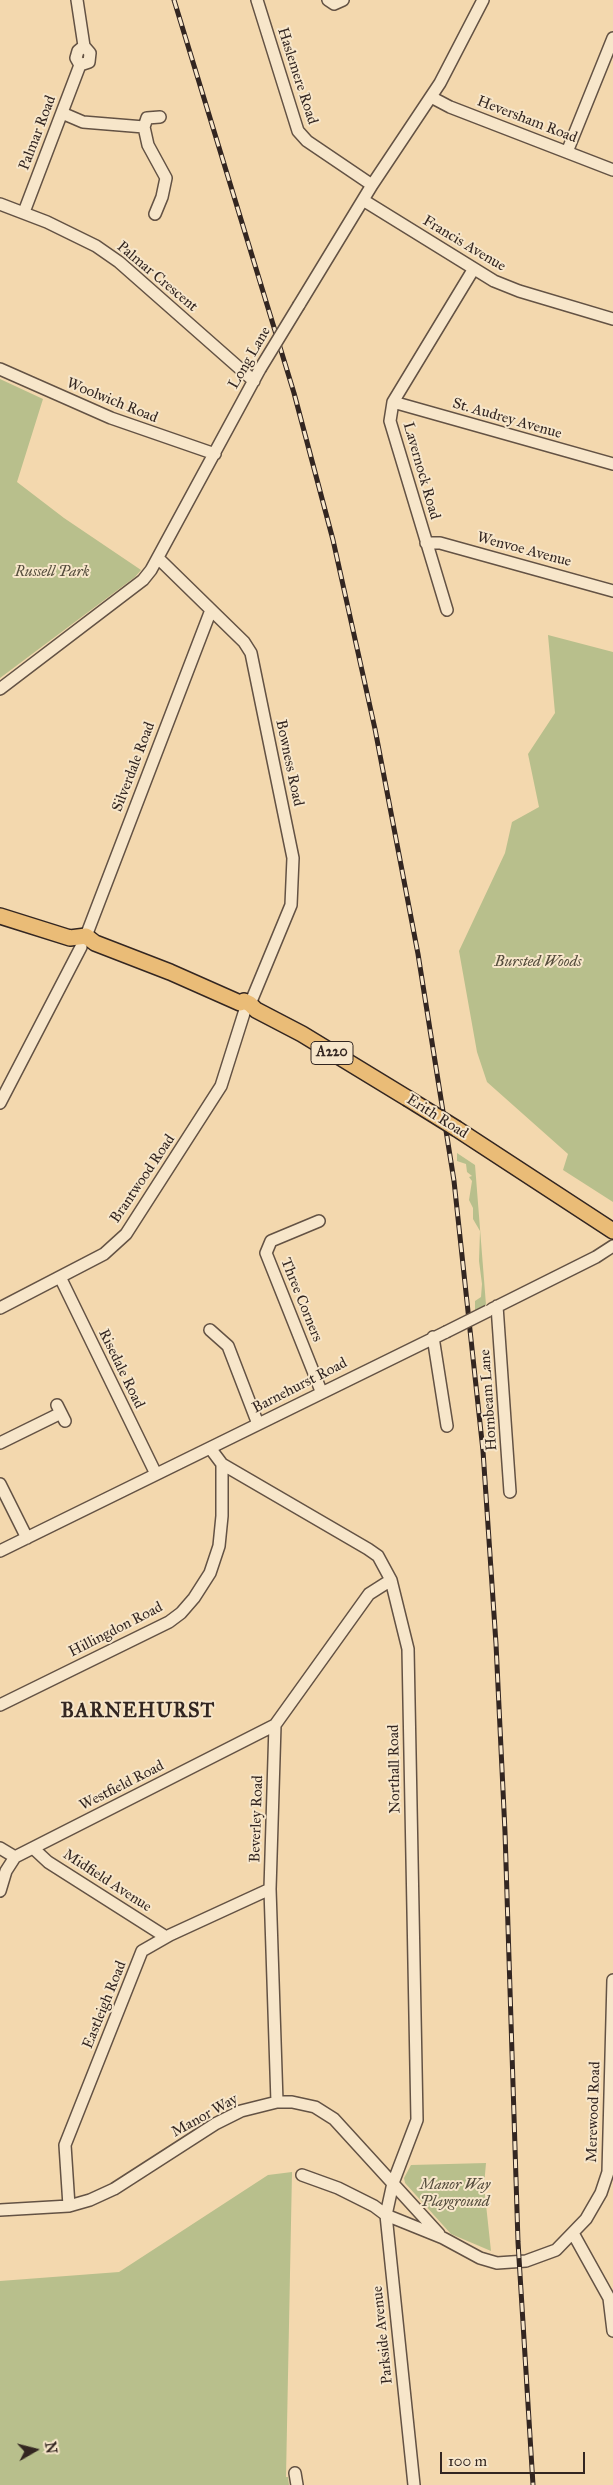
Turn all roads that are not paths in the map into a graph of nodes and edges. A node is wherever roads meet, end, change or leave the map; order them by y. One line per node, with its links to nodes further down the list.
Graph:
1 (77, 0): 8 (street, Palmar Road)
2 (257, 0): 13 (street, Haslemere Road)
3 (328, 0): 4 (street)
4 (343, 0)
5 (483, 0): 7 (street, Long Lane)
6 (613, 38): 11 (street)
7 (431, 97): 11 (street, Heversham Road); 13 (street, Long Lane)
8 (62, 114): 10 (street); 16 (street, Palmar Road)
9 (160, 117): 10 (street)
10 (144, 127): 17 (street)
11 (567, 152): 12 (street, Heversham Road)
12 (613, 170)
13 (372, 185): 14 (street, Long Lane)
14 (363, 200): 18 (street, Francis Avenue); 21 (street, Long Lane, bridge)
15 (0, 204): 16 (street, Palmar Crescent)
16 (24, 212): 21 (street, Palmar Crescent)
17 (155, 214)
18 (473, 270): 19 (street, Francis Avenue); 22 (street, Lavernock Road)
19 (613, 319)
20 (0, 369): 23 (street, Woolwich Road)
21 (254, 381): 23 (street, Long Lane)
22 (393, 402): 24 (street, St. Audrey Avenue); 25 (street, Lavernock Road)
23 (215, 454): 26 (street, Long Lane)
24 (613, 464)
25 (426, 543): 27 (street, Wenvoe Avenue); 29 (street, Lavernock Road)
26 (158, 558): 28 (street, Bowness Road); 30 (street, Long Lane)
27 (613, 591)
28 (211, 610): 32 (street, Silverdale Road); 33 (street, Bowness Road)
29 (447, 610)
30 (0, 689)
31 (0, 916): 32 (main road, Erith Road / A220)
32 (83, 941): 33 (main road, Erith Road / A220); 34 (street, Silverdale Road)
33 (248, 1007): 36 (main road, Erith Road / A220, bridge); 38 (street, Brantwood Road)
34 (0, 1103)
35 (319, 1221): 43 (street, Three Corners)
36 (613, 1231)
37 (613, 1246): 40 (street, Barnehurst Road)
38 (60, 1277): 39 (street, Brantwood Road); 50 (street, Risedale Road)
39 (0, 1308)
40 (492, 1309): 42 (street, Barnehurst Road, bridge); 52 (street, Hornbeam Lane)
41 (210, 1330): 45 (street)
42 (433, 1337): 43 (street, Barnehurst Road); 46 (street)
43 (321, 1391): 45 (street, Barnehurst Road)
44 (61, 1413): 47 (street)
45 (258, 1424): 48 (street, Barnehurst Road)
46 (447, 1426)
47 (0, 1443)
48 (210, 1448): 49 (street, Northall Road); 50 (street, Barnehurst Road)
49 (222, 1464): 55 (street, Northall Road); 56 (street, Hillingdon Road)
50 (156, 1474): 53 (street, Barnehurst Road)
51 (0, 1484): 53 (street)
52 (510, 1492)
53 (27, 1538): 54 (street, Barnehurst Road)
54 (0, 1551)
55 (391, 1580): 57 (street); 68 (street, Northall Road)
56 (0, 1705)
57 (275, 1725): 59 (street, Westfield Road); 61 (street, Beverley Road)
58 (0, 1848): 60 (street)
59 (33, 1848): 60 (street, Westfield Road); 63 (street, Midfield Avenue)
60 (15, 1857): 62 (street)
61 (270, 1889): 63 (street, Eastleigh Road); 65 (street, Beverley Road)
62 (0, 1891)
63 (166, 1937): 69 (street, Eastleigh Road)
64 (613, 1980): 66 (street, Merewood Road)
65 (277, 2102): 68 (street, Manor Way); 69 (street, Manor Way)
66 (611, 2110): 72 (street, Merewood Road)
67 (302, 2176): 71 (street)
68 (393, 2183): 71 (street, Parkside Avenue); 73 (street, Manor Way)
69 (69, 2206): 70 (street, Manor Way)
70 (0, 2210)
71 (386, 2215): 73 (street); 78 (street, Parkside Avenue)
72 (574, 2234): 73 (street, Merewood Road); 74 (street)
73 (443, 2238)
74 (611, 2297): 75 (street)
75 (613, 2331)
76 (295, 2473): 77 (street)
77 (297, 2485)
78 (414, 2485)

